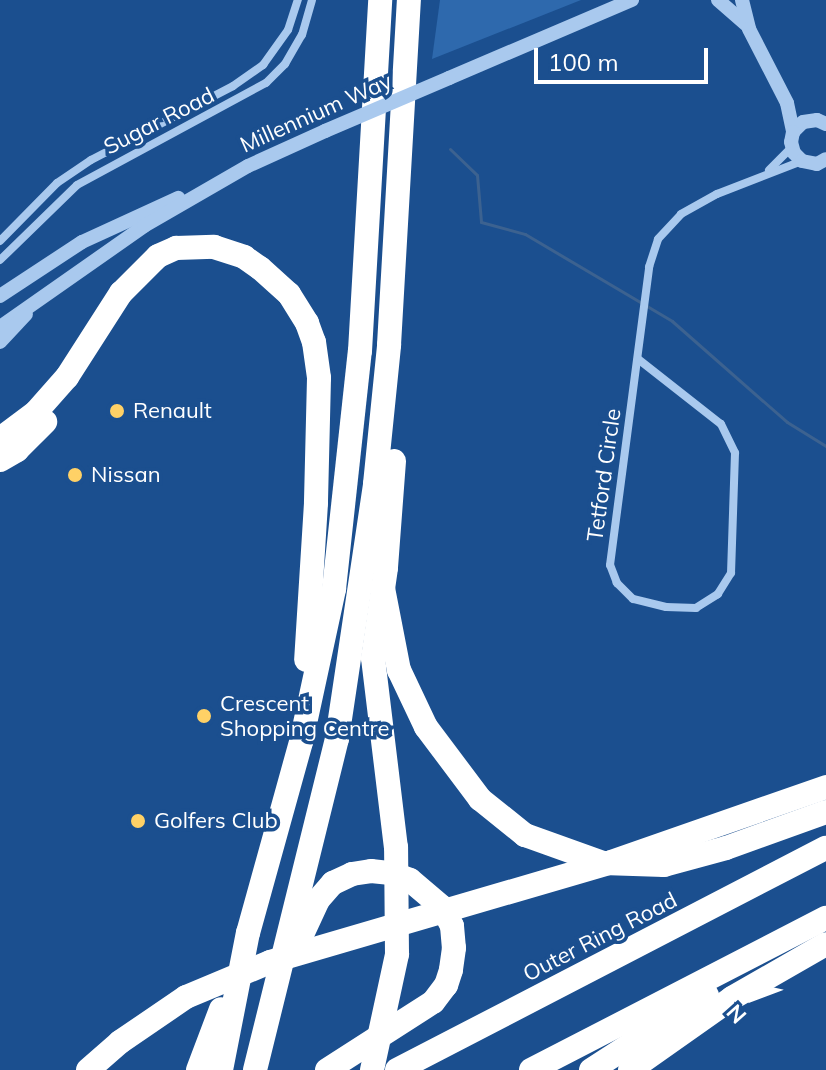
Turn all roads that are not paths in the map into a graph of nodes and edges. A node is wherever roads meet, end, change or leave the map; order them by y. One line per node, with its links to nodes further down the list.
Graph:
1 (298, 0): 16 (street, Sugar Road)
2 (312, 0): 17 (street, Sugar Road)
3 (380, 0): 28 (highway)
4 (409, 0): 22 (highway)
5 (632, 0): 15 (street, Millennium Way, bridge)
6 (718, 0): 8 (street)
7 (742, 0): 8 (street)
8 (749, 29): 9 (street)
9 (787, 103): 10 (street); 12 (street)
10 (810, 120): 11 (street); 12 (street)
11 (826, 124)
12 (792, 140): 13 (street); 14 (street, Tetford Circle)
13 (818, 164): 14 (street, Tetford Circle)
14 (765, 174): 23 (street, Tetford Circle)
15 (217, 183): 18 (street); 19 (street, Millennium Way)
16 (0, 241)
17 (0, 260)
18 (0, 296)
19 (37, 302): 20 (street, Millennium Way); 21 (street, Millennium Way)
20 (0, 327)
21 (0, 342)
22 (389, 345): 27 (highway); 39 (highway)
23 (638, 359): 23 (street, Tetford Circle)
24 (67, 377): 25 (highway); 26 (highway); 28 (highway)
25 (0, 439)
26 (0, 460)
27 (383, 588): 30 (highway, bridge); 41 (highway, bridge)
28 (301, 742): 34 (highway)
29 (826, 787): 36 (highway, bridge)
30 (826, 812)
31 (826, 848): 42 (highway, Outer Ring Road)
32 (826, 918): 43 (highway)
33 (826, 929): 44 (highway)
34 (248, 933): 37 (highway); 38 (highway)
35 (826, 944): 45 (highway)
36 (88, 1070)
37 (198, 1070)
38 (221, 1070)
39 (256, 1070): 40 (highway)
40 (327, 1070)
41 (372, 1070)
42 (397, 1070)
43 (531, 1070)
44 (591, 1070)
45 (630, 1070)

